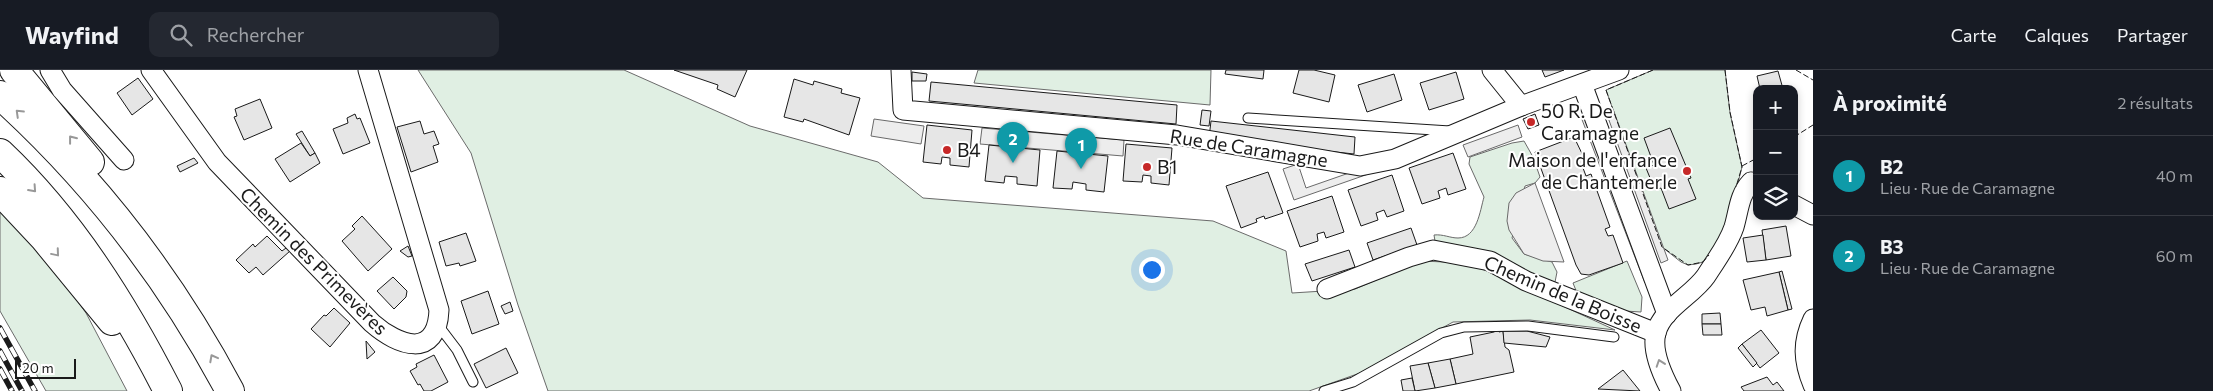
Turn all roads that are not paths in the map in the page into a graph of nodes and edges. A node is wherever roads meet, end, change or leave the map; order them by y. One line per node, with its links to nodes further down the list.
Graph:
1 (14, 70): 22 (highway, one-way to 1)
2 (50, 70): 14 (street)
3 (151, 70): 23 (street, Chemin des Primevères)
4 (368, 70): 23 (street)
5 (901, 70): 12 (street, Rue de Caramagne)
6 (1492, 70): 10 (street)
7 (1619, 70): 8 (street, Rue de Caramagne)
8 (1582, 84): 10 (street, Rue de Caramagne); 20 (street)
9 (0, 95): 22 (highway, one-way to 9)
10 (1521, 106): 12 (street, Rue de Caramagne)
11 (1248, 118): 12 (lane)
12 (1460, 132)
13 (0, 153): 29 (highway, one-way to 29)
14 (124, 160)
15 (1753, 184): 20 (street)
16 (0, 191): 28 (highway, one-way to 28)
17 (1798, 207): 18 (street)
18 (1813, 215)
19 (1327, 289): 24 (street, Chemin de la Boisse)
20 (1667, 314): 24 (street)
21 (1813, 318): 27 (street)
22 (194, 326): 30 (highway, one-way to 22)
23 (438, 326): 26 (lane)
24 (1656, 333): 32 (street, one-way to 24)
25 (1614, 337): 31 (lane, Chemin de la Boisse)
26 (473, 382)
27 (1813, 385)
28 (163, 391)
29 (168, 391)
30 (230, 391)
31 (1324, 391)
32 (1671, 391)

